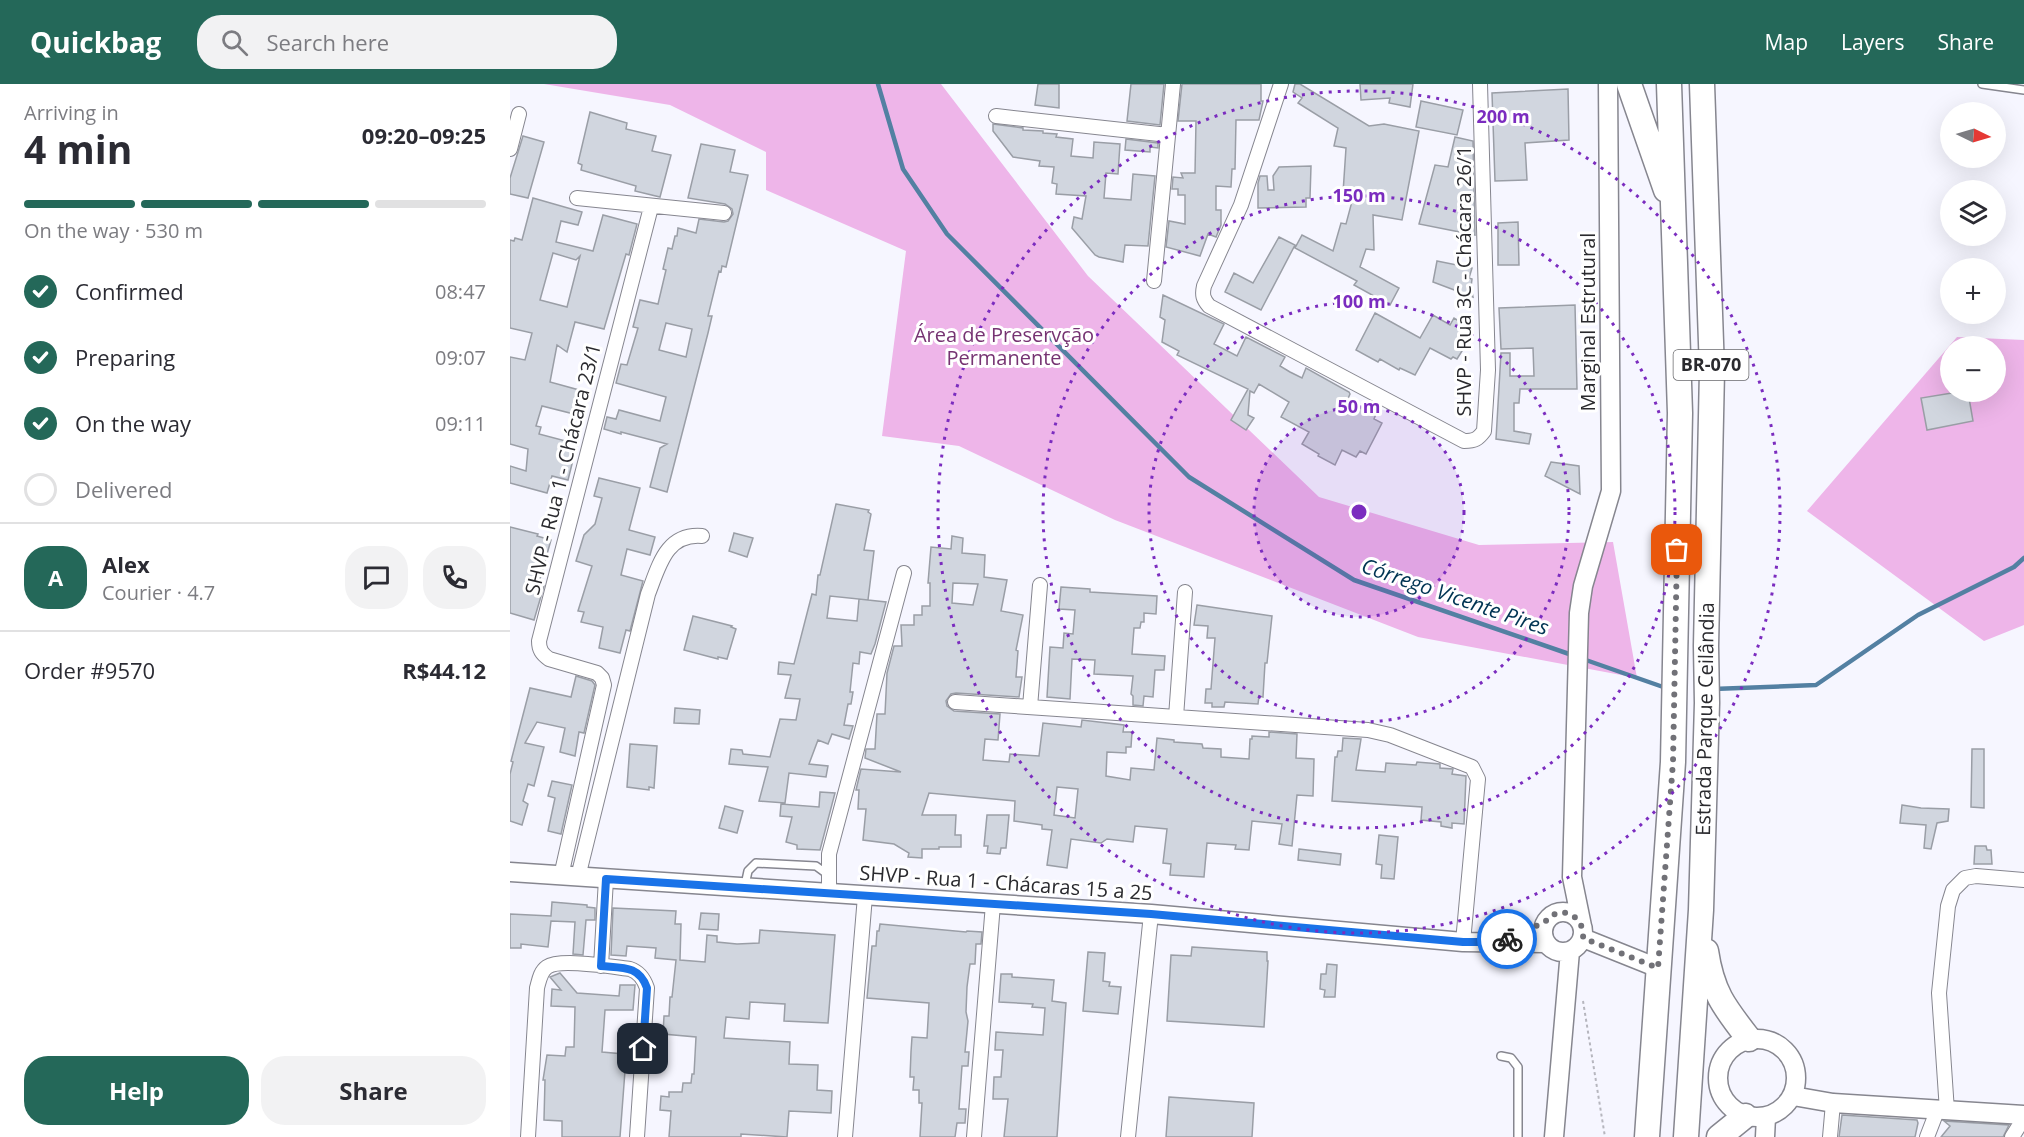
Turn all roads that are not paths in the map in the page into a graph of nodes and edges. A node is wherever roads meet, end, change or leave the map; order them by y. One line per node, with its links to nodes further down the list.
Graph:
1 (1173, 84): 12 (street)
2 (1281, 84): 3 (street, SHVP - Rua 3C - Chácara 26/1)
3 (1480, 84)
4 (1608, 84): 28 (street, Marginal Estrutural)
5 (1629, 84): 17 (highway)
6 (1669, 84): 17 (highway, Estrada Parque Ceilândia / BR-070)
7 (1702, 84): 35 (highway, Estrada Parque Ceilândia / BR-070)
8 (1982, 84): 9 (lane)
9 (2024, 90)
10 (519, 114): 13 (street)
11 (996, 117): 12 (street)
12 (1168, 135): 18 (street)
13 (510, 149)
14 (578, 198): 15 (street)
15 (651, 207): 16 (street); 27 (street, SHVP - Rua 1 - Chácara 23/1)
16 (723, 213)
17 (1674, 214): 44 (highway, Estrada Parque Ceilândia / BR-070)
18 (1154, 281)
19 (702, 536): 27 (street)
20 (904, 573): 31 (street)
21 (1040, 585): 24 (street)
22 (1185, 592): 25 (street)
23 (955, 702): 24 (street)
24 (1030, 708): 25 (street)
25 (1176, 717): 39 (street)
26 (510, 872): 27 (street, SHVP - Rua 1 - Chácaras 15 a 25)
27 (569, 877): 29 (street, SHVP - Rua 1 - Chácaras 15 a 25)
28 (1572, 877): 37 (street); 38 (street, Marginal Estrutural)
29 (606, 879): 32 (street, SHVP - Rua 1 - Chácaras 15 a 25); 43 (street)
30 (2024, 880): 49 (street)
31 (829, 885): 32 (street, SHVP - Rua 1 - Chácaras 15 a 25); 32 (lane); 33 (street, SHVP - Rua 1 - Chácaras 15 a 25)
32 (744, 888)
33 (864, 896): 34 (street, SHVP - Rua 1 - Chácaras 15 a 25); 54 (street)
34 (993, 904): 36 (street, SHVP - Rua 1 - Chácaras 15 a 25); 55 (street)
35 (1701, 910): 45 (highway); 60 (highway, Estrada Parque Ceilândia / BR-070)
36 (1151, 914): 39 (street, SHVP - Rua 1 - Chácaras 15 a 25); 56 (street)
37 (1547, 920): 38 (street); 40 (street, SHVP - Rua 1 - Chácaras 15 a 25); 41 (street)
38 (1582, 932): 42 (street); 44 (street)
39 (1463, 942): 40 (street, SHVP - Rua 1 - Chácaras 15 a 25)
40 (1500, 942): 41 (street, SHVP - Rua 1 - Chácaras 15 a 25)
41 (1546, 943): 42 (street)
42 (1570, 951): 58 (street)
43 (601, 966): 52 (street); 53 (street)
44 (1658, 968): 59 (highway, Estrada Parque Ceilândia / BR-070)
45 (1749, 1039): 47 (street); 50 (street)
46 (1501, 1056): 57 (lane)
47 (1793, 1096): 48 (street); 50 (street)
48 (1833, 1103): 49 (street); 63 (street)
49 (1942, 1111): 51 (street); 64 (street)
50 (1755, 1116): 61 (highway); 62 (street)
51 (2024, 1117): 65 (street)
52 (528, 1137)
53 (637, 1137)
54 (845, 1137)
55 (974, 1137)
56 (1128, 1137)
57 (1518, 1137)
58 (1554, 1137)
59 (1647, 1137)
60 (1686, 1137)
61 (1719, 1137)
62 (1766, 1137)
63 (1830, 1137)
64 (1927, 1137)
65 (2012, 1137)

